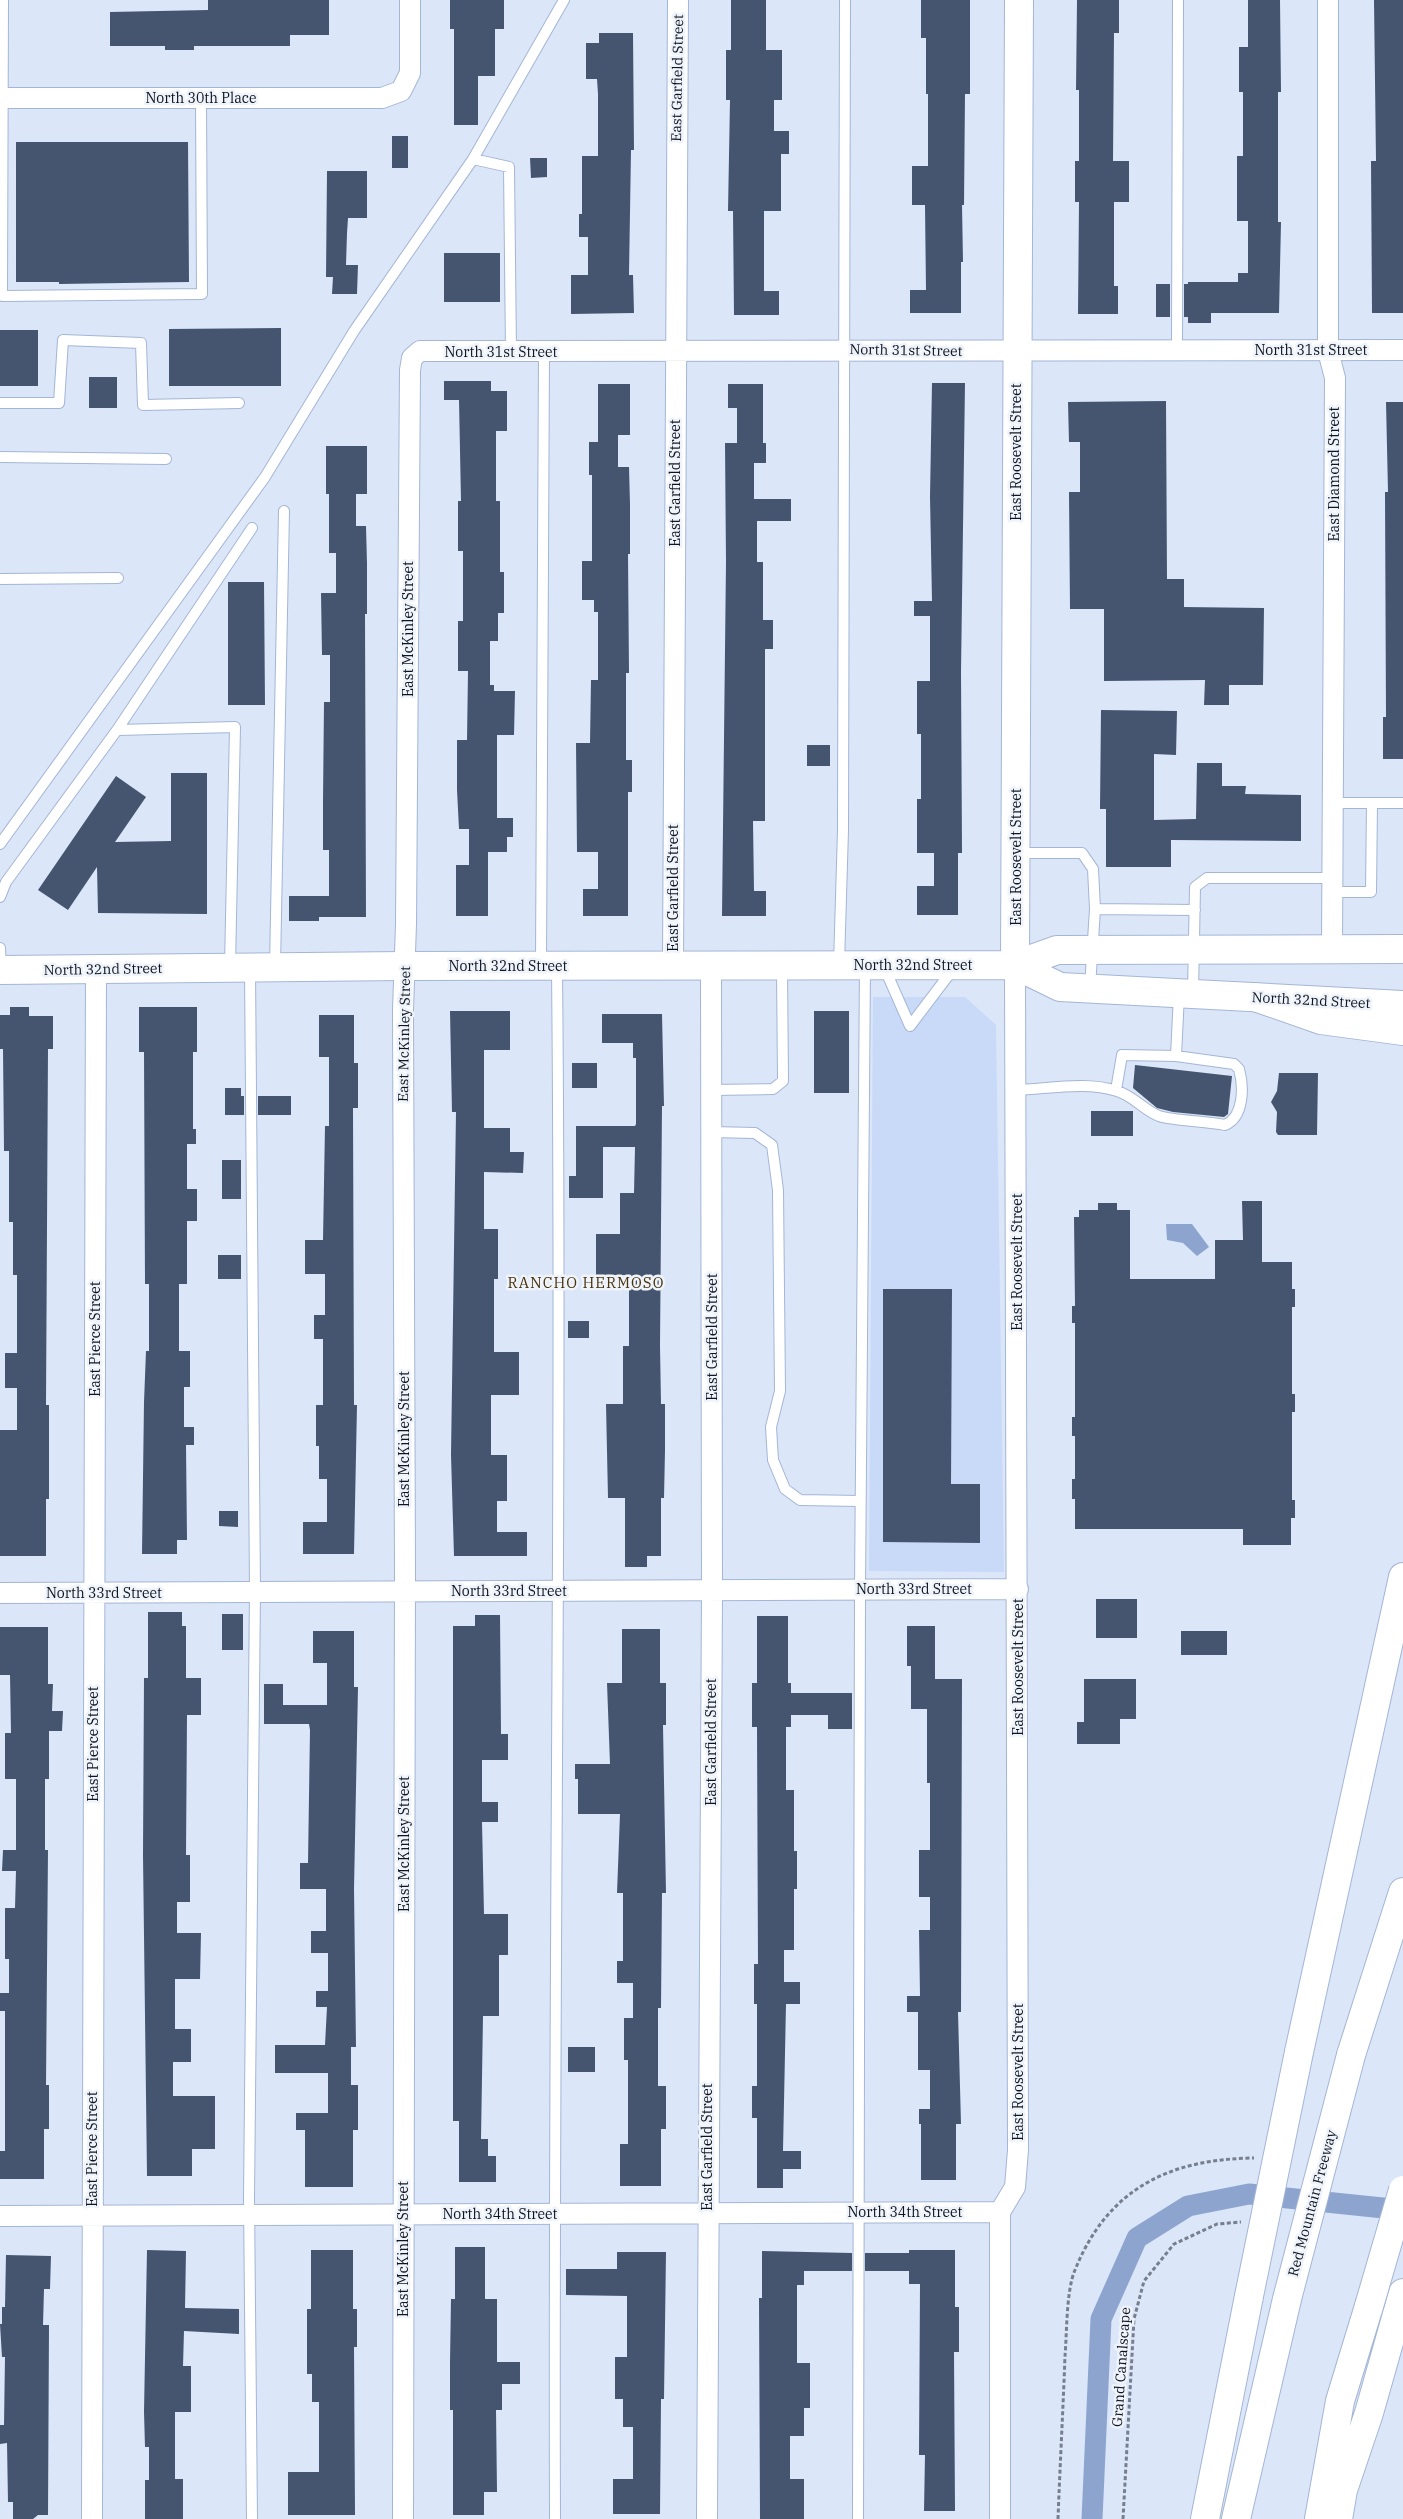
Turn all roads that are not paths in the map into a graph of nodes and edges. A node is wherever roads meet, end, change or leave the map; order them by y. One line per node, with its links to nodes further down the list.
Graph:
1 (3, 0): 9 (lane)
2 (410, 0): 10 (street, North 30th Place)
3 (564, 0): 11 (lane)
4 (678, 0): 13 (street, East Garfield Street)
5 (845, 0): 12 (lane)
6 (1019, 0): 17 (main road, East Roosevelt Street)
7 (1178, 0): 16 (lane)
8 (1328, 0): 14 (street, East Diamond Street)
9 (1, 98): 10 (street, North 30th Place); 10 (lane)
10 (201, 98)
11 (473, 159): 18 (lane); 33 (lane)
12 (845, 349): 13 (street, North 31st Street); 17 (street, North 31st Street); 45 (lane)
13 (675, 350): 19 (street, North 31st Street); 50 (street, East Garfield Street)
14 (1328, 350): 15 (street, North 31st Street); 16 (street, North 31st Street); 30 (street, East Diamond Street)
15 (1403, 350)
16 (1177, 351): 17 (street, North 31st Street)
17 (1016, 352): 34 (main road, East Roosevelt Street)
18 (511, 353): 19 (street, North 31st Street); 20 (street, North 31st Street)
19 (544, 353): 49 (lane)
20 (412, 358): 48 (street, East McKinley Street)
21 (0, 403): 22 (lane)
22 (239, 403)
23 (0, 457): 24 (lane)
24 (166, 459)
25 (284, 511): 52 (lane)
26 (252, 528): 29 (lane)
27 (118, 578): 28 (lane)
28 (0, 579)
29 (117, 730): 36 (lane); 52 (lane)
30 (1333, 803): 31 (lane); 35 (street, East Diamond Street)
31 (1372, 803): 32 (lane); 35 (lane)
32 (1403, 803)
33 (0, 844)
34 (1016, 852): 37 (lane); 47 (main road, East Roosevelt Street)
35 (1332, 885): 38 (lane); 41 (street, East Diamond Street)
36 (0, 897)
37 (1095, 909): 38 (lane); 43 (lane)
38 (1195, 910): 40 (lane)
39 (0, 948): 54 (lane)
40 (1194, 949): 41 (main road, North 32nd Street); 43 (main road, North 32nd Street); 56 (lane)
41 (1332, 949): 42 (main road, North 32nd Street)
42 (1403, 949)
43 (1091, 950): 47 (main road, North 32nd Street); 55 (lane)
44 (782, 965): 45 (main road, North 32nd Street); 51 (main road, North 32nd Street); 61 (lane)
45 (862, 965): 46 (main road, North 32nd Street); 46 (lane); 65 (lane)
46 (956, 965): 47 (main road, North 32nd Street)
47 (1015, 965): 55 (main road, North 32nd Street); 62 (street, East Roosevelt Street)
48 (405, 966): 49 (main road, North 32nd Street); 52 (main road, North 32nd Street); 70 (street, East McKinley Street)
49 (548, 966): 50 (main road, North 32nd Street); 71 (lane)
50 (673, 966): 51 (main road, North 32nd Street)
51 (711, 966): 61 (street, East Garfield Street)
52 (251, 967): 53 (main road, North 32nd Street); 69 (lane)
53 (96, 969): 54 (main road, North 32nd Street); 74 (street, East Pierce Street)
54 (0, 970)
55 (1090, 988): 56 (main road, North 32nd Street)
56 (1186, 993): 57 (main road, North 32nd Street); 60 (lane)
57 (1255, 997): 58 (main road, North 32nd Street); 59 (main road)
58 (1403, 1005)
59 (1403, 1030)
60 (1176, 1056): 63 (lane); 63 (lane)
61 (711, 1090): 64 (street, East Garfield Street)
62 (1016, 1090): 63 (lane); 67 (street, East Roosevelt Street)
63 (1116, 1090)
64 (711, 1132): 65 (lane); 72 (street, East Garfield Street)
65 (860, 1501): 68 (lane)
66 (1403, 1576): 93 (main road, bridge)
67 (1018, 1588): 68 (street, North 33rd Street); 78 (street, East Roosevelt Street)
68 (860, 1589): 72 (street, North 33rd Street); 77 (lane)
69 (255, 1591): 70 (street, North 33rd Street); 74 (street, North 33rd Street); 82 (lane)
70 (405, 1591): 71 (street, North 33rd Street); 80 (street, East McKinley Street)
71 (559, 1591): 72 (street, North 33rd Street); 81 (lane)
72 (712, 1591): 79 (street, East Garfield Street)
73 (0, 1593): 74 (street, North 33rd Street)
74 (94, 1593): 84 (street, East Pierce Street)
75 (1403, 1892): 94 (main road, Red Mountain Freeway, bridge)
76 (1403, 2190): 95 (main road, bridge)
77 (858, 2212): 78 (street, North 34th Street); 79 (street, North 34th Street); 91 (lane)
78 (1000, 2212): 92 (street)
79 (707, 2213): 81 (street, North 34th Street); 90 (street, East Garfield Street)
80 (403, 2214): 81 (street, North 34th Street); 82 (street, North 34th Street); 88 (street, East McKinley Street)
81 (554, 2214): 89 (lane)
82 (249, 2215): 84 (street, North 34th Street); 87 (lane)
83 (0, 2216): 84 (street, North 34th Street)
84 (92, 2216): 86 (street, East Pierce Street)
85 (1400, 2302): 96 (main road)
86 (92, 2519)
87 (252, 2519)
88 (403, 2519)
89 (555, 2519)
90 (707, 2519)
91 (858, 2519)
92 (1000, 2519)
93 (1204, 2519)
94 (1236, 2519)
95 (1319, 2519)
96 (1338, 2519)

